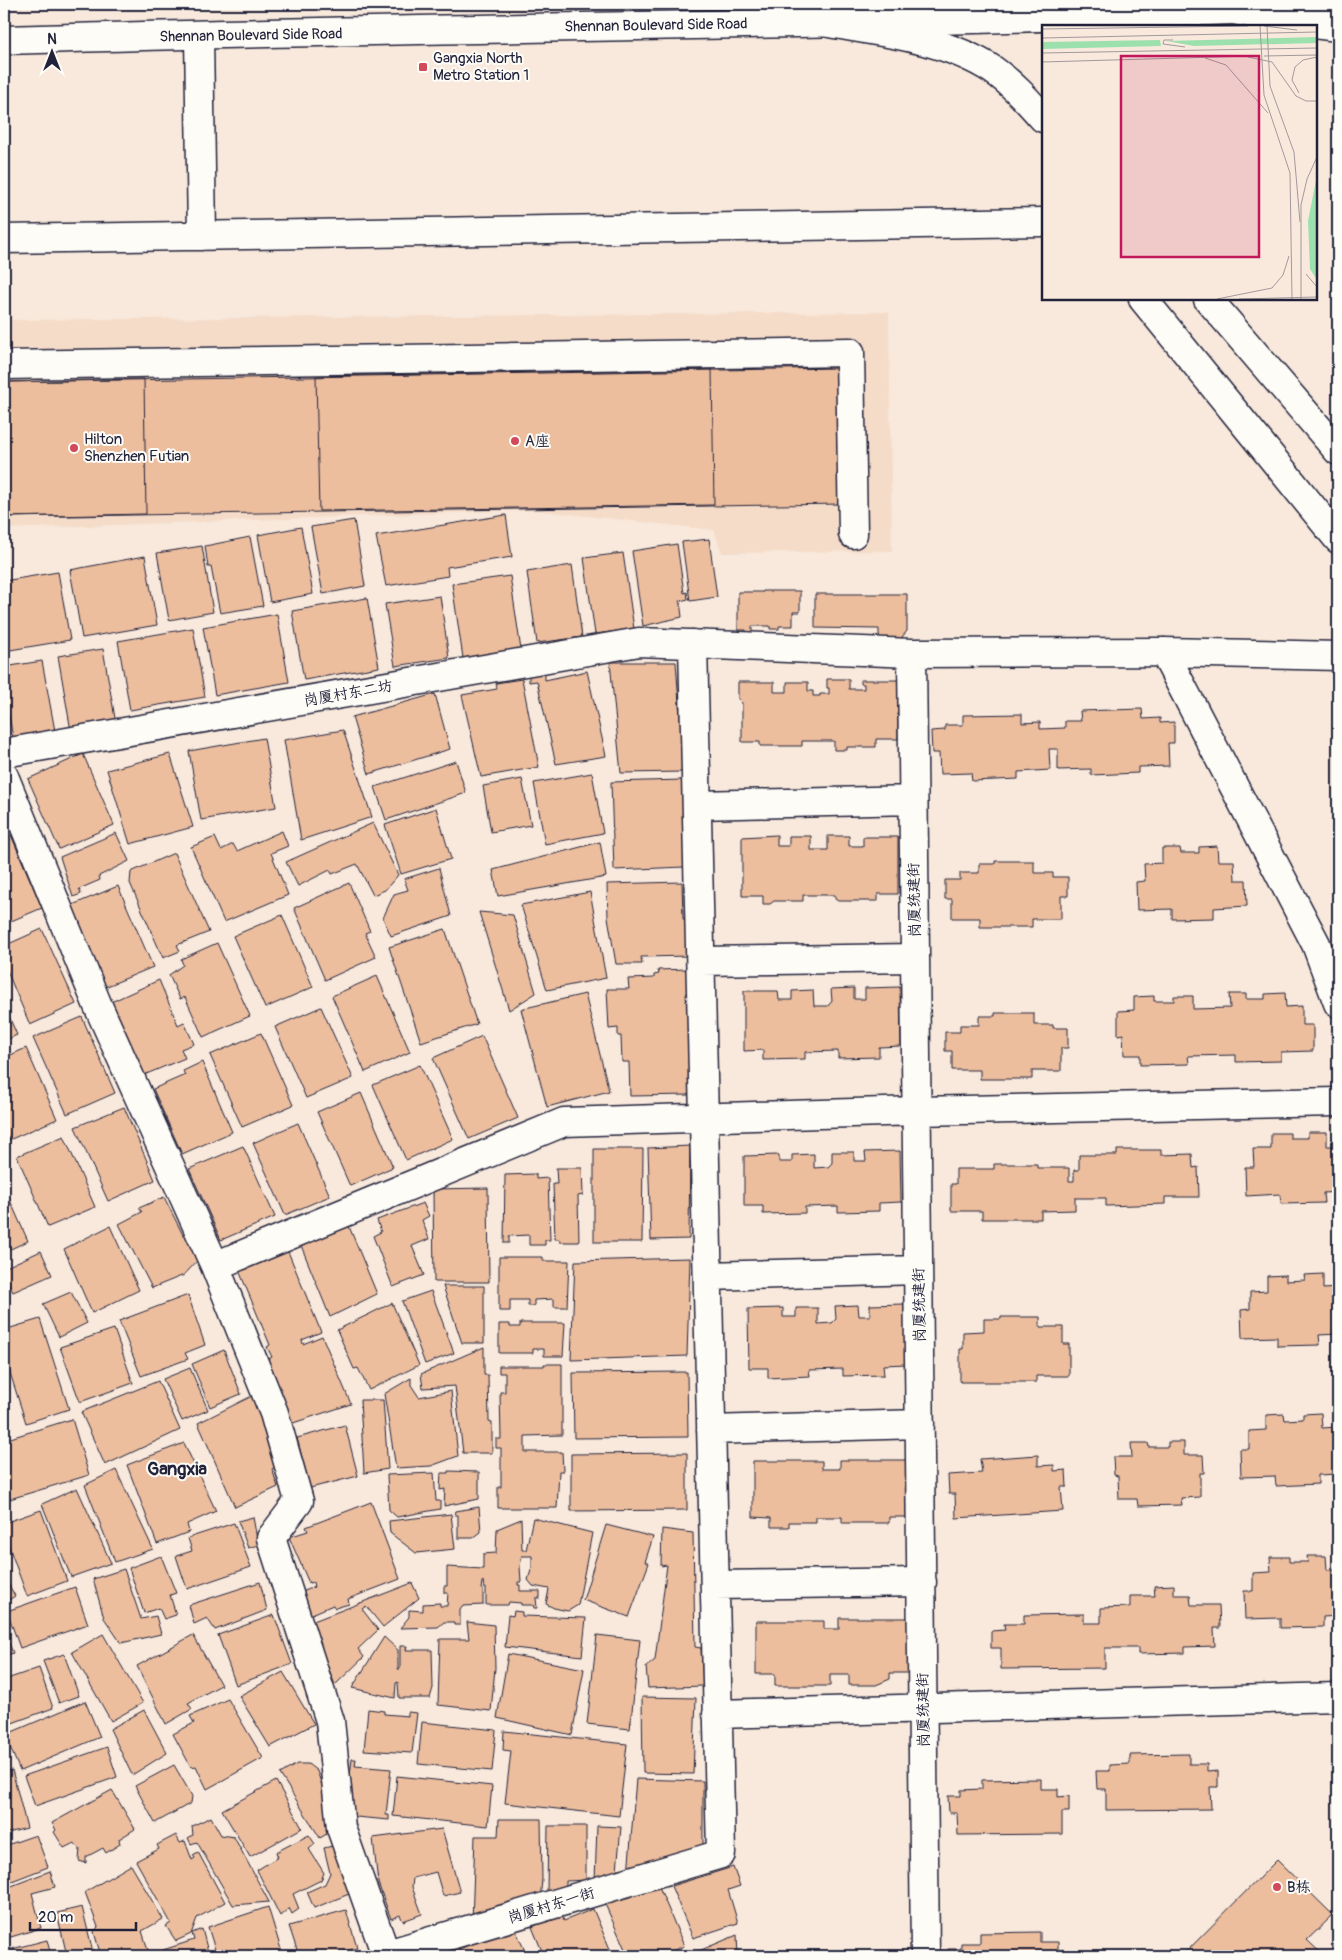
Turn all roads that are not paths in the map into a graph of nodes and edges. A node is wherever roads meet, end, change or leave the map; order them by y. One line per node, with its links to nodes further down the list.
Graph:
1 (1338, 5): 2 (main road, Shennan Boulevard Side Road)
2 (1233, 10): 3 (main road, Shennan Boulevard Side Road); 4 (main road)
3 (823, 22): 5 (main road, Shennan Boulevard Side Road); 7 (main road)
4 (1338, 27)
5 (199, 36): 6 (main road, Shennan Boulevard Side Road); 9 (main road)
6 (6, 40)
7 (1042, 117)
8 (1042, 222): 9 (main road)
9 (202, 236): 10 (main road)
10 (4, 239)
11 (1144, 300): 16 (main road)
12 (1209, 300): 14 (main road)
13 (4, 365): 15 (main road)
14 (1338, 451)
15 (853, 534)
16 (1338, 539)
17 (693, 644): 19 (main road, 岗厦村东二坊); 21 (main road, 岗厦村东二坊); 24 (main road)
18 (1164, 652): 19 (main road, 岗厦村东二坊); 20 (main road, 岗厦村东二坊); 27 (main road)
19 (912, 653): 23 (main road, 岗厦统建街)
20 (1338, 656)
21 (4, 753)
22 (4, 776): 31 (main road)
23 (914, 800): 24 (main road); 25 (main road, 岗厦统建街)
24 (698, 805): 26 (main road)
25 (915, 958): 26 (main road); 29 (main road, 岗厦统建街)
26 (701, 961): 30 (main road)
27 (1338, 1003)
28 (1338, 1102): 29 (main road)
29 (917, 1111): 30 (main road); 32 (main road, 岗厦统建街)
30 (704, 1118): 31 (main road); 33 (main road)
31 (215, 1266): 41 (main road)
32 (918, 1270): 33 (main road); 34 (main road, 岗厦统建街)
33 (708, 1276): 35 (main road)
34 (920, 1424): 35 (main road); 36 (main road, 岗厦统建街)
35 (711, 1430): 37 (main road)
36 (922, 1582): 37 (main road); 39 (main road, 岗厦统建街)
37 (715, 1585): 40 (main road)
38 (1338, 1698): 39 (main road)
39 (923, 1708): 40 (main road); 42 (main road, 岗厦统建街)
40 (717, 1714): 41 (main road, 岗厦村东一街)
41 (384, 1956)
42 (925, 1956)

